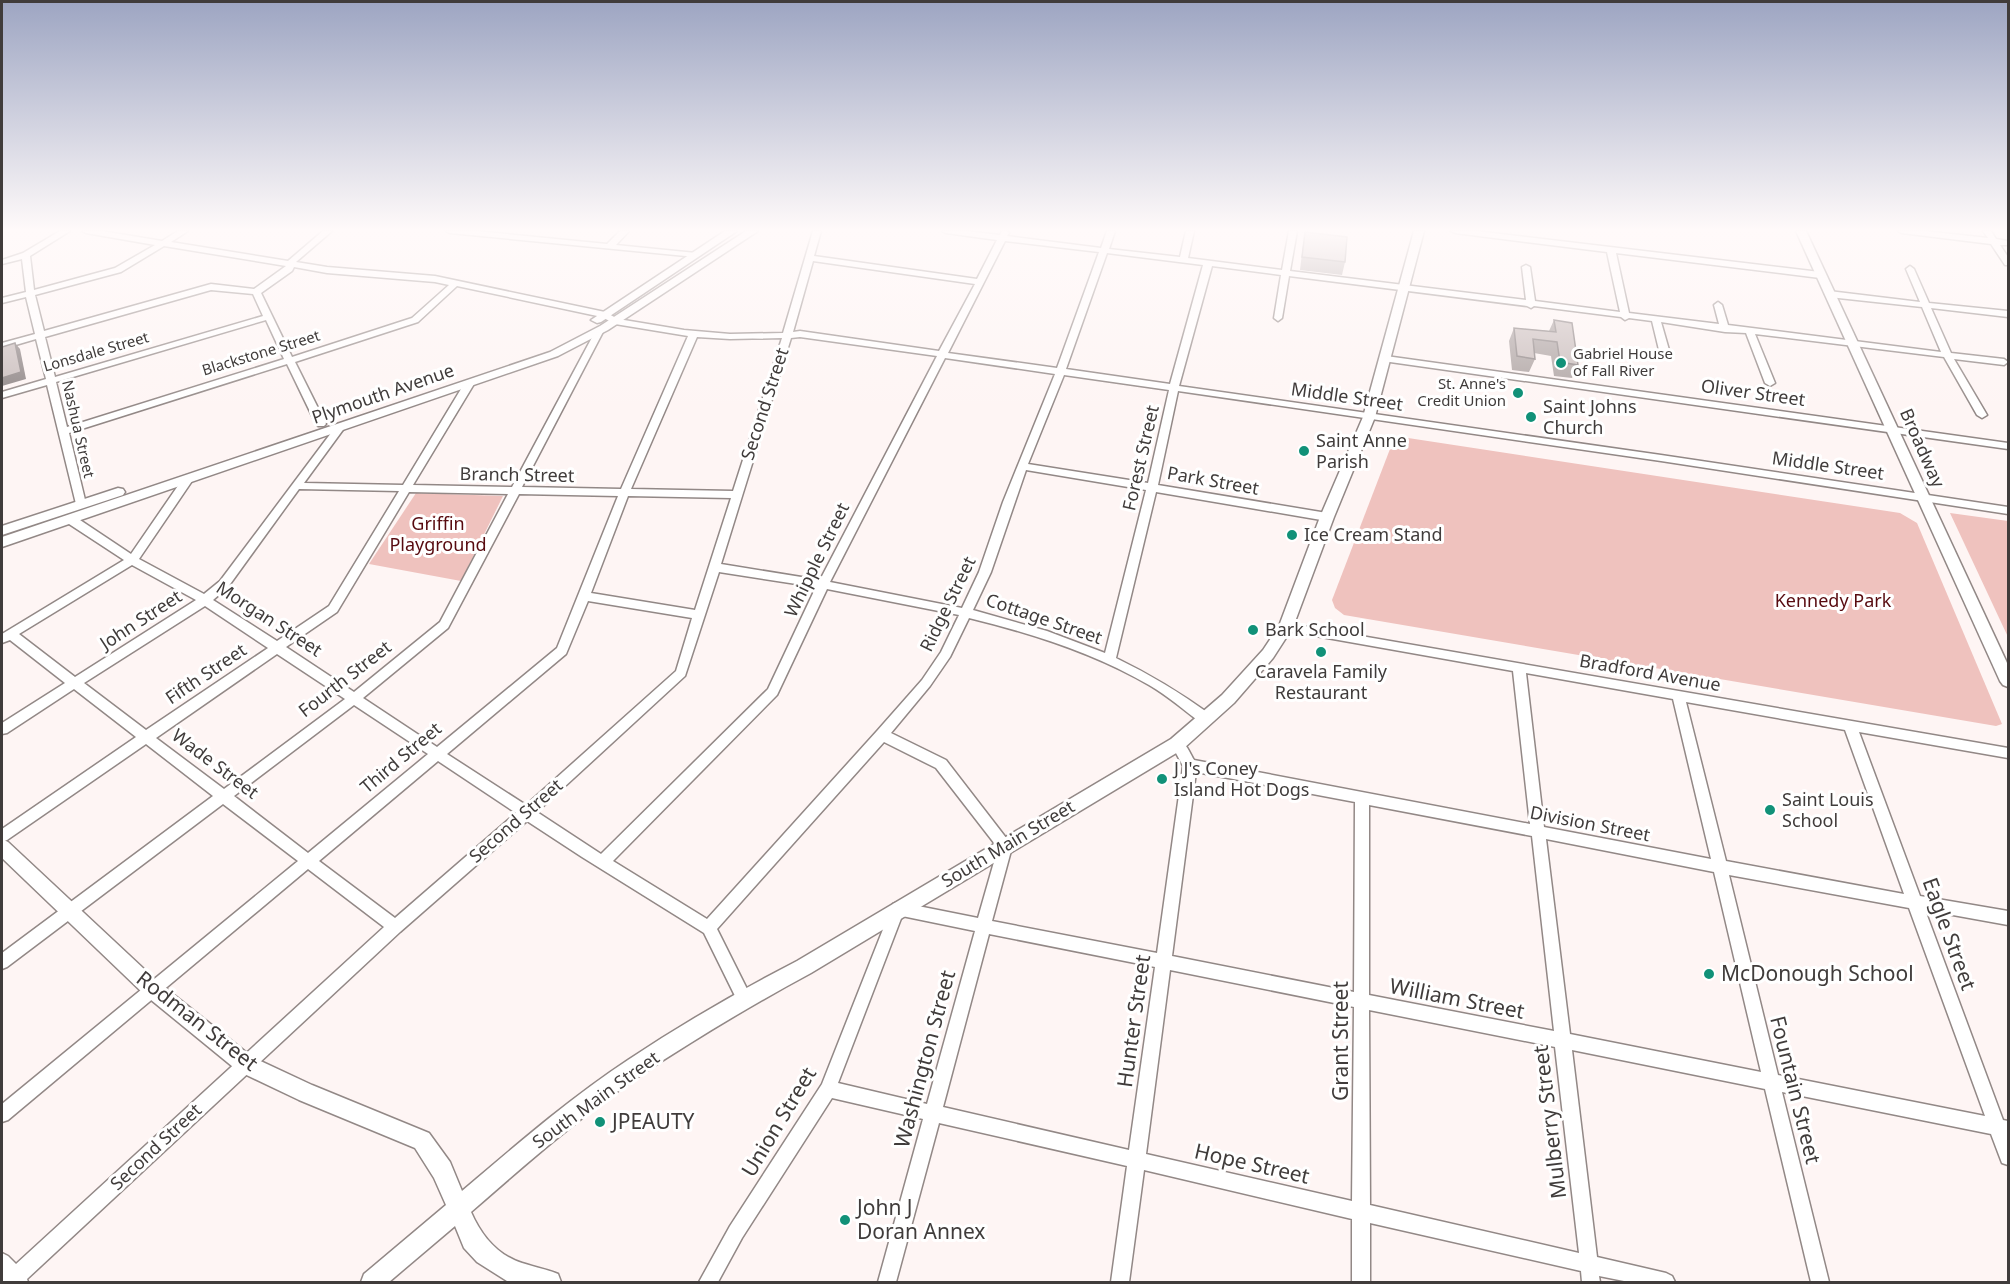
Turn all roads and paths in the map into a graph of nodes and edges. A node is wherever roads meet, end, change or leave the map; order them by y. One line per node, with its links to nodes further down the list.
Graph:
1 (30, 291): 21 (street, Nashua Street)
2 (41, 291): 21 (street)
3 (197, 291): 36 (street)
4 (246, 291): 20 (street)
5 (447, 291): 45 (street, Blackstone Street)
6 (491, 291): 30 (street, Middle Street)
7 (647, 291): 30 (main road, Plymouth Avenue)
8 (655, 291): 30 (main road, Plymouth Avenue)
9 (800, 291): 38 (street, Second Street)
10 (976, 291): 42 (street, Whipple Street)
11 (1089, 291): 47 (street, Ridge Street)
12 (1202, 291): 51 (street, Forest Street)
13 (1284, 291): 31 (street)
14 (1403, 291): 44 (main road, South Main Street)
15 (1426, 291): 24 (street)
16 (1529, 291): 24 (street)
17 (1620, 291): 28 (street)
18 (1828, 291): 22 (main road, Broadway)
19 (1920, 291): 26 (street)
20 (256, 292): 29 (street)
21 (30, 294): 23 (street); 36 (street, Nashua Street)
22 (1829, 294): 26 (street); 40 (main road, Broadway)
23 (2, 301)
24 (1531, 305): 28 (street)
25 (1718, 305): 34 (street)
26 (1926, 305): 27 (street); 43 (street)
27 (2008, 315)
28 (1625, 316): 32 (street)
29 (268, 317): 45 (street); 48 (street, Lonsdale Street)
30 (610, 318): 33 (main road, Plymouth Avenue); 37 (street, Middle Street); 55 (main road, Plymouth Avenue)
31 (1278, 318)
32 (1656, 321): 34 (street); 41 (street)
33 (600, 330): 50 (main road, Plymouth Avenue); 65 (street, Fourth Street)
34 (1725, 330): 35 (street)
35 (1750, 333): 40 (street); 49 (street)
36 (41, 335): 39 (street); 48 (street, Nashua Street)
37 (693, 335): 38 (street, Middle Street); 66 (street, Third Street)
38 (787, 336): 42 (street, Middle Street); 67 (street, Second Street)
39 (2, 346)
40 (1856, 346): 43 (street); 58 (main road, Broadway)
41 (1664, 350)
42 (945, 354): 47 (street, Middle Street); 77 (street, Whipple Street)
43 (1948, 356): 46 (street); 53 (street)
44 (1386, 359): 54 (main road, South Main Street); 58 (street, Oliver Street)
45 (289, 360): 55 (street); 57 (street, Blackstone Street)
46 (2004, 362)
47 (1060, 372): 51 (street, Middle Street); 60 (street, Ridge Street)
48 (52, 381): 52 (street, Lonsdale Street); 57 (street, Nashua Street)
49 (1770, 383)
50 (469, 384): 56 (main road, Plymouth Avenue); 64 (street, Fifth Street)
51 (1174, 388): 54 (street, Middle Street); 63 (street, Forest Street)
52 (2, 395)
53 (1982, 415)
54 (1370, 417): 68 (street, Middle Street); 71 (main road, South Main Street)
55 (321, 424): 69 (main road, Plymouth Avenue)
56 (340, 427): 61 (main road, Plymouth Avenue); 62 (street, John Street)
57 (63, 430): 69 (street, Nashua Street)
58 (1892, 430): 59 (street, Oliver Street); 68 (main road, Broadway)
59 (2008, 446)
60 (1023, 466): 63 (street, Park Street); 80 (street, Ridge Street)
61 (188, 479): 72 (main road, Plymouth Avenue); 75 (street)
62 (298, 486): 64 (street, Branch Street); 79 (street, John Street)
63 (1151, 487): 71 (street, Park Street); 85 (street, Forest Street)
64 (406, 488): 65 (street, Branch Street); 84 (street, Fifth Street)
65 (513, 492): 66 (street, Branch Street); 90 (street, Fourth Street)
66 (624, 494): 67 (street, Branch Street); 78 (street, Third Street)
67 (736, 495): 76 (street, Second Street)
68 (1924, 500): 70 (street, Middle Street); 87 (main road, Broadway)
69 (81, 504): 73 (main road, Plymouth Avenue)
70 (2008, 511)
71 (1327, 517): 82 (main road, South Main Street)
72 (70, 519): 74 (main road, Plymouth Avenue); 75 (street, Morgan Street)
73 (2, 531)
74 (2, 543)
75 (132, 560): 79 (street, Morgan Street); 83 (street)
76 (714, 567): 77 (street, Cottage Street); 81 (street, Second Street)
77 (823, 585): 80 (street, Cottage Street); 108 (street, Whipple Street)
78 (583, 596): 81 (street); 97 (street, Third Street)
79 (205, 600): 84 (street, Morgan Street); 88 (street, John Street)
80 (967, 612): 85 (street, Cottage Street); 94 (street, Ridge Street)
81 (700, 615): 102 (street, Second Street)
82 (1286, 627): 86 (street, Bradford Avenue); 91 (main road, South Main Street)
83 (6, 636): 88 (street, Wade Street)
84 (278, 648): 90 (street, Morgan Street); 95 (street, Fifth Street)
85 (1109, 661): 91 (street, Cottage Street)
86 (1519, 669): 89 (street, Bradford Avenue); 103 (street, Mulberry Street)
87 (2008, 681)
88 (76, 683): 93 (street, John Street); 95 (street, Wade Street)
89 (1679, 697): 92 (street, Bradford Avenue); 109 (street, Fountain Street)
90 (354, 699): 97 (street, Morgan Street); 100 (street, Fourth Street)
91 (1206, 719): 96 (main road, South Main Street)
92 (1850, 726): 98 (street, Bradford Avenue); 110 (street, Eagle Street)
93 (2, 729)
94 (882, 735): 106 (street); 116 (street, Ridge Street)
95 (147, 736): 100 (street, Wade Street); 104 (street, Fifth Street)
96 (1177, 744): 99 (street); 106 (main road, South Main Street)
97 (436, 753): 102 (street, Morgan Street); 107 (street, Third Street)
98 (2008, 753)
99 (1190, 765): 101 (street, Division Street); 118 (street, Hunter Street)
100 (224, 796): 107 (street, Wade Street); 112 (street, Fourth Street)
101 (1362, 800): 103 (street, Division Street); 121 (street, Grant Street)
102 (525, 813): 108 (street, Morgan Street); 115 (street, Second Street)
103 (1539, 833): 109 (street, Division Street); 122 (street, Mulberry Street)
104 (2, 836)
105 (2, 847): 112 (main road, Rodman Street)
106 (1005, 847): 111 (main road, South Main Street); 114 (street, Washington Street)
107 (308, 860): 115 (street, Wade Street); 119 (street, Third Street)
108 (603, 862): 116 (street, Morgan Street)
109 (1720, 867): 110 (street, Division Street); 124 (street, Fountain Street)
110 (1916, 904): 113 (street, Division Street); 128 (street, Eagle Street)
111 (898, 909): 114 (street, William Street); 120 (main road, South Main Street); 125 (street, Union Street)
112 (71, 912): 117 (street, Fourth Street); 119 (main road, Rodman Street)
113 (2008, 918)
114 (983, 926): 118 (street, William Street); 126 (street, Washington Street)
115 (395, 927): 123 (street, Second Street)
116 (710, 928): 120 (street)
117 (2, 962)
118 (1163, 962): 121 (street, William Street); 130 (street, Hunter Street)
119 (152, 989): 123 (main road, Rodman Street); 127 (street, Third Street)
120 (744, 999): 131 (main road, South Main Street)
121 (1362, 1001): 122 (street, William Street); 132 (street, Grant Street)
122 (1563, 1041): 124 (street, William Street); 134 (street, Mulberry Street)
123 (245, 1064): 131 (main road, Rodman Street); 136 (street, Second Street)
124 (1772, 1082): 128 (street, William Street); 144 (street, Fountain Street)
125 (828, 1089): 126 (street, Hope Street); 139 (street, Union Street)
126 (933, 1113): 130 (street, Hope Street); 140 (street, Washington Street)
127 (2, 1114)
128 (2003, 1128): 129 (street, Eagle Street)
129 (2008, 1157)
130 (1137, 1160): 132 (street, Hope Street); 141 (street, Hunter Street)
131 (459, 1209): 135 (main road, Rodman Street); 137 (main road, South Main Street)
132 (1362, 1212): 134 (street, Hope Street); 142 (street, Grant Street)
133 (2, 1262): 136 (street)
134 (1591, 1274): 143 (street, Hope Street)
135 (520, 1279): 138 (main road, Rodman Street)
136 (15, 1281)
137 (372, 1282)
138 (550, 1282)
139 (708, 1282)
140 (887, 1282)
141 (1120, 1282)
142 (1361, 1282)
143 (1666, 1282)
144 (1820, 1282)

